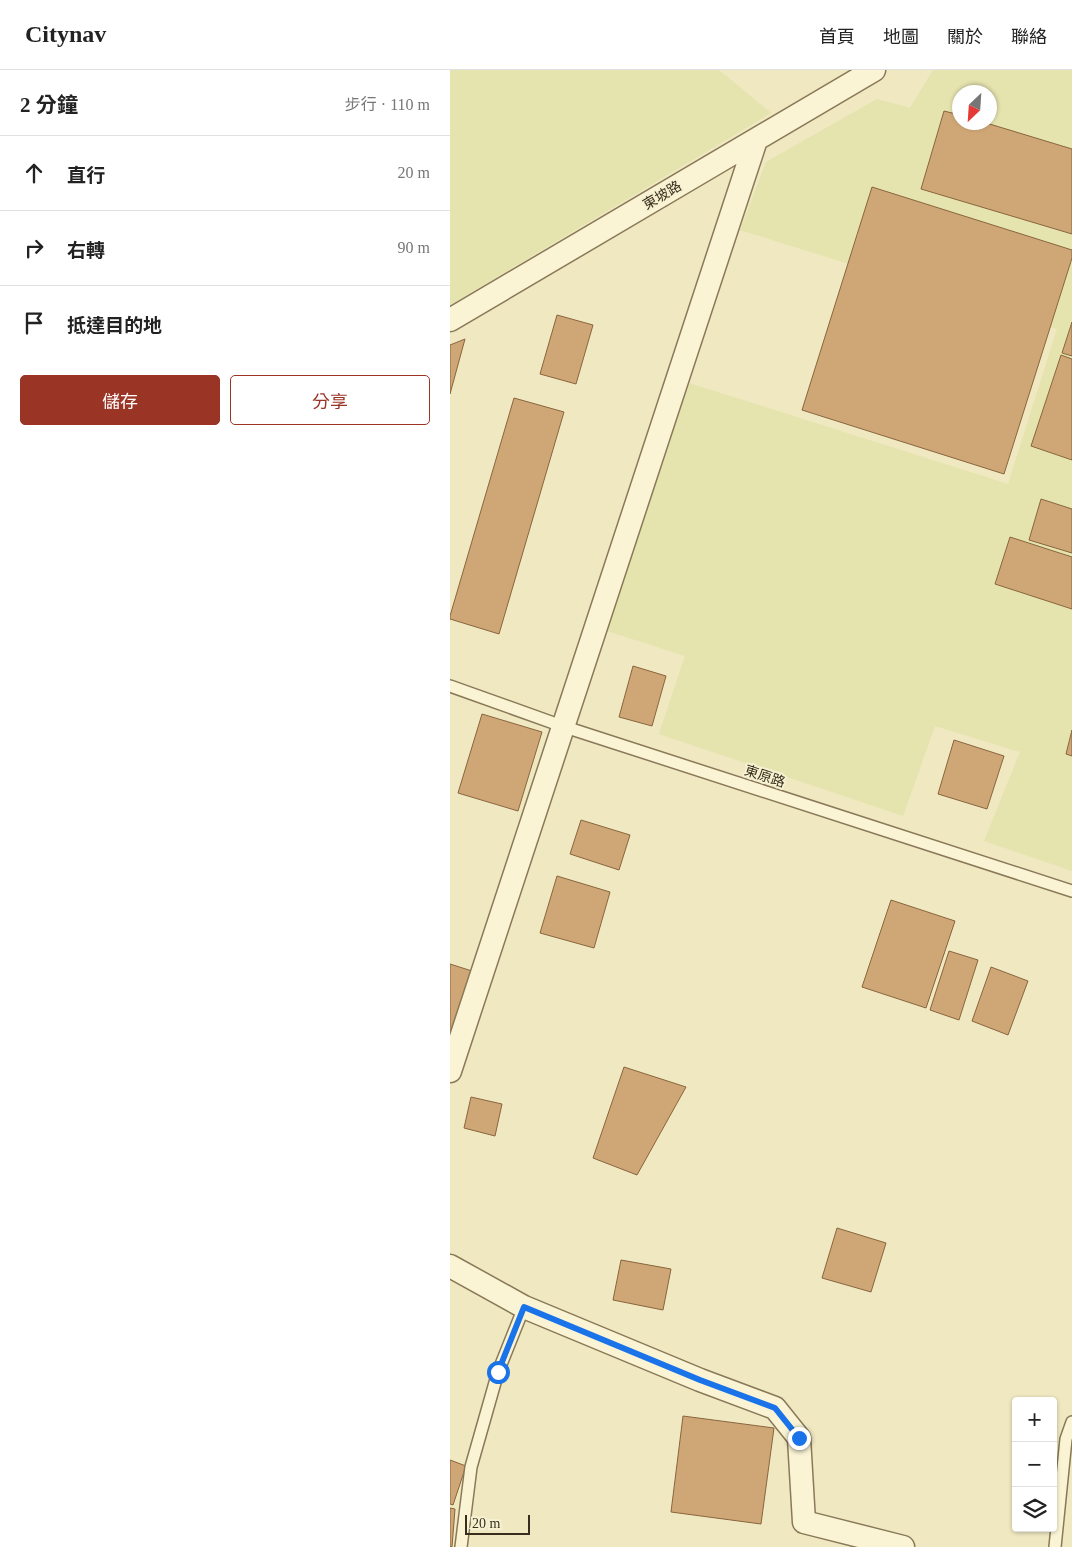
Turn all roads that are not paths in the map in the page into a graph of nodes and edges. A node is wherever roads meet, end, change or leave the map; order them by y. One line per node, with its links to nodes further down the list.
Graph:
1 (874, 70): 2 (street, 東坡路)
2 (756, 140): 3 (street, 東坡路); 5 (street)
3 (450, 320)
4 (450, 686): 5 (lane, 東原路)
5 (562, 726): 6 (lane, 東原路); 7 (street)
6 (1072, 891)
7 (450, 1071)
8 (450, 1266): 9 (street)
9 (524, 1307): 11 (lane); 12 (street)
10 (1072, 1422): 13 (lane)
11 (461, 1547)
12 (903, 1547)
13 (1055, 1547)

